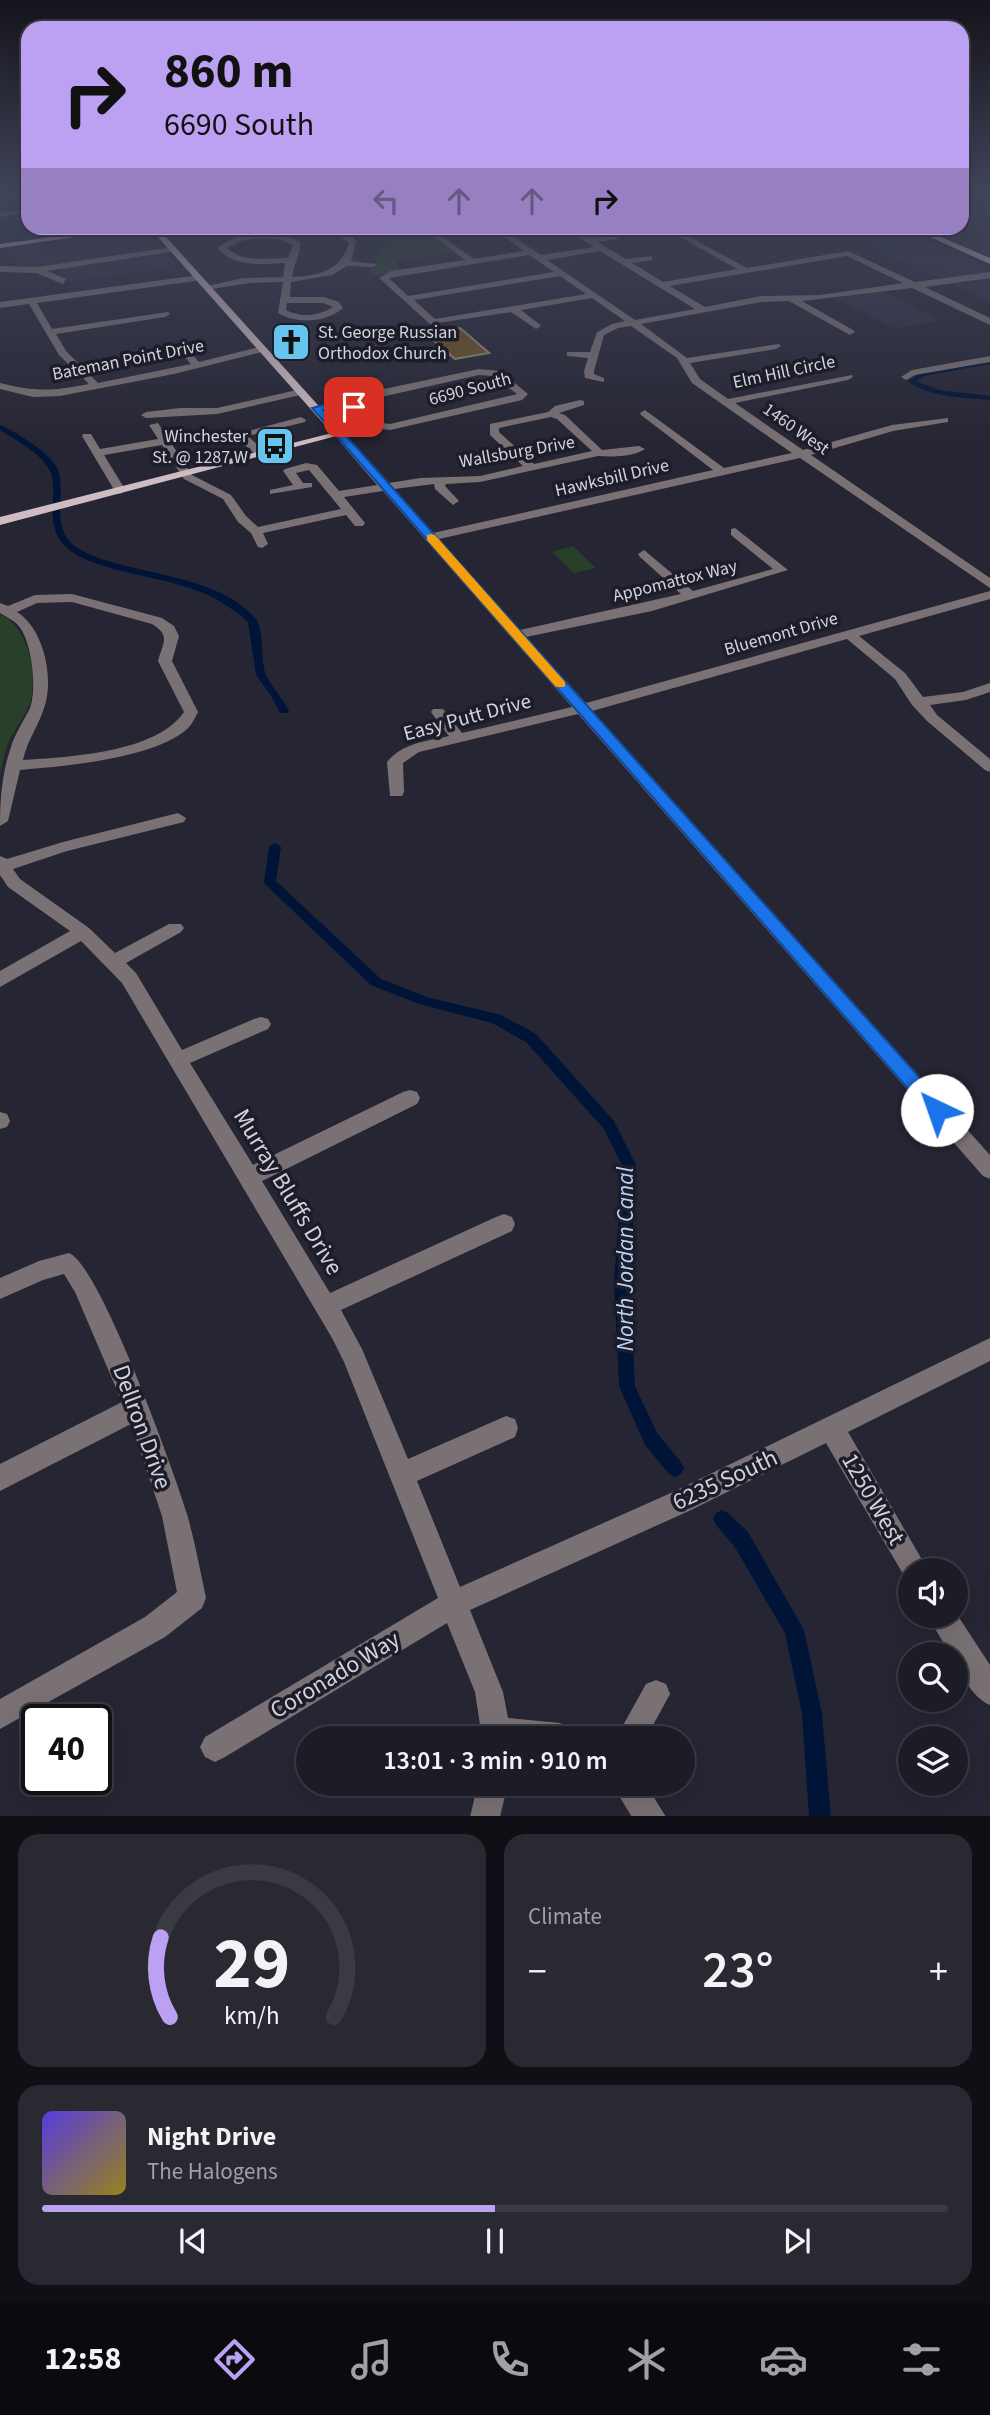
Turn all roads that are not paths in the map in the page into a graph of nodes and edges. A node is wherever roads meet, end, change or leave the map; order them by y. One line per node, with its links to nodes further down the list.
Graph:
1 (51, 276): 14 (street)
2 (197, 276): 12 (main road)
3 (288, 276): 13 (street)
4 (315, 276): 13 (street)
5 (388, 276): 20 (street)
6 (547, 276): 20 (street)
7 (567, 276): 18 (street, 1460 West)
8 (646, 276): 15 (street)
9 (713, 276): 15 (street)
10 (896, 276): 16 (street)
11 (984, 276): 16 (street)
12 (199, 278): 17 (main road); 22 (street)
13 (288, 279): 17 (street); 21 (street)
14 (63, 281)
15 (661, 285): 25 (street)
16 (915, 285): 19 (street); 29 (street)
17 (206, 287): 35 (main road)
18 (591, 296): 24 (street); 28 (street, 1460 West)
19 (789, 298): 25 (street); 32 (street)
20 (405, 299): 24 (street)
21 (285, 300): 21 (street)
22 (32, 302): 23 (street); 31 (street)
23 (0, 305)
24 (513, 309): 30 (street)
25 (705, 309): 27 (street); 28 (street)
26 (165, 314): 31 (street)
27 (722, 316)
28 (631, 322): 37 (street); 39 (street, 1460 West)
29 (990, 322)
30 (536, 327)
31 (50, 332): 44 (street)
32 (850, 332)
33 (776, 345): 39 (street)
34 (191, 347): 40 (street)
35 (263, 349): 40 (street, Bateman Point Drive); 46 (main road)
36 (570, 354): 37 (street)
37 (594, 355): 43 (street)
38 (990, 359): 42 (street)
39 (687, 361): 48 (street, 1460 West)
40 (197, 365): 44 (street, Bateman Point Drive)
41 (848, 377): 48 (street, Elm Hill Circle)
42 (906, 377)
43 (600, 380)
44 (95, 385): 45 (street, Bateman Point Drive)
45 (0, 386)
46 (301, 392): 51 (main road); 62 (street)
47 (361, 397): 50 (street, 6690 South); 52 (street); 52 (street, 6690 South)
48 (727, 402): 68 (street, 1460 West)
49 (580, 403): 54 (street)
50 (331, 406): 51 (street, 6690 South); 52 (street, 6690 South)
51 (317, 408): 58 (main road)
52 (344, 413)
53 (645, 413): 70 (street)
54 (551, 414): 66 (street, Wallsburg Drive); 69 (street)
55 (301, 419): 57 (street)
56 (944, 420): 68 (street, Hawksbill Drive)
57 (284, 424): 59 (street); 60 (street)
58 (339, 434): 67 (main road); 74 (street)
59 (240, 435): 63 (street); 67 (street)
60 (297, 435)
61 (87, 436): 65 (street)
62 (165, 441): 65 (street); 71 (street)
63 (212, 442)
64 (639, 449): 66 (street, Wallsburg Drive)
65 (96, 453): 76 (street)
66 (598, 453): 69 (street, Wallsburg Drive)
67 (261, 454): 71 (main road)
68 (802, 454): 70 (street, Hawksbill Drive); 88 (street, 1460 West)
69 (533, 468): 72 (street, Wallsburg Drive)
70 (723, 472): 85 (street, Hawksbill Drive)
71 (192, 477): 76 (main road); 83 (street)
72 (441, 480): 74 (street, Wallsburg Drive); 79 (street, Wallsburg Drive)
73 (326, 482): 75 (street); 75 (street); 78 (street)
74 (385, 486): 78 (street, Wallsburg Drive); 85 (street)
75 (300, 487): 77 (street)
76 (120, 491): 81 (main road)
77 (274, 492)
78 (338, 496): 80 (street)
79 (453, 501)
80 (349, 511): 82 (street); 83 (street)
81 (0, 521)
82 (359, 523)
83 (256, 531): 86 (street)
84 (735, 532): 90 (street, Appomattox Way)
85 (430, 537): 92 (street)
86 (262, 544)
87 (644, 554): 90 (street)
88 (990, 584)
89 (990, 595): 93 (street, Bluemont Drive)
90 (691, 596): 92 (street, Appomattox Way)
91 (4, 609): 99 (street); 99 (street)
92 (516, 635): 96 (street)
93 (850, 635): 95 (street); 96 (street, Bluemont Drive)
94 (990, 687): 95 (street)
95 (917, 702): 100 (street)
96 (581, 708): 98 (street, Easy Putt Drive); 112 (street)
97 (439, 712): 98 (street)
98 (458, 738): 101 (street, Easy Putt Drive)
99 (13, 766): 103 (street)
100 (990, 767)
101 (396, 792)
102 (178, 818): 104 (street)
103 (0, 821)
104 (1, 865): 106 (street, Murray Bluffs Drive)
105 (175, 928): 107 (street)
106 (83, 932): 107 (street, Murray Bluffs Drive); 108 (street)
107 (115, 961): 110 (street, Murray Bluffs Drive)
108 (0, 980)
109 (261, 1024): 110 (street)
110 (179, 1060): 113 (street, Murray Bluffs Drive)
111 (410, 1098): 113 (street)
112 (990, 1170)
113 (249, 1177): 116 (street, Murray Bluffs Drive)
114 (504, 1224): 116 (street)
115 (0, 1290): 118 (street, Dellron Drive)
116 (326, 1306): 121 (street, Murray Bluffs Drive)
117 (990, 1349): 120 (street, 6235 South)
118 (138, 1407): 122 (street); 128 (street, Dellron Drive)
119 (506, 1428): 121 (street)
120 (832, 1429): 123 (street, 1250 West); 124 (street, 6235 South)
121 (402, 1475): 124 (street, Murray Bluffs Drive)
122 (0, 1478)
123 (908, 1558)
124 (455, 1602): 129 (street, Murray Bluffs Drive); 131 (street, Coronado Way)
125 (949, 1628): 126 (street)
126 (990, 1691)
127 (656, 1694): 130 (street)
128 (0, 1715)
129 (495, 1726)
130 (637, 1726)
131 (215, 1748)
132 (490, 1796): 134 (street)
133 (636, 1796): 135 (street)
134 (485, 1816)
135 (652, 1816)

